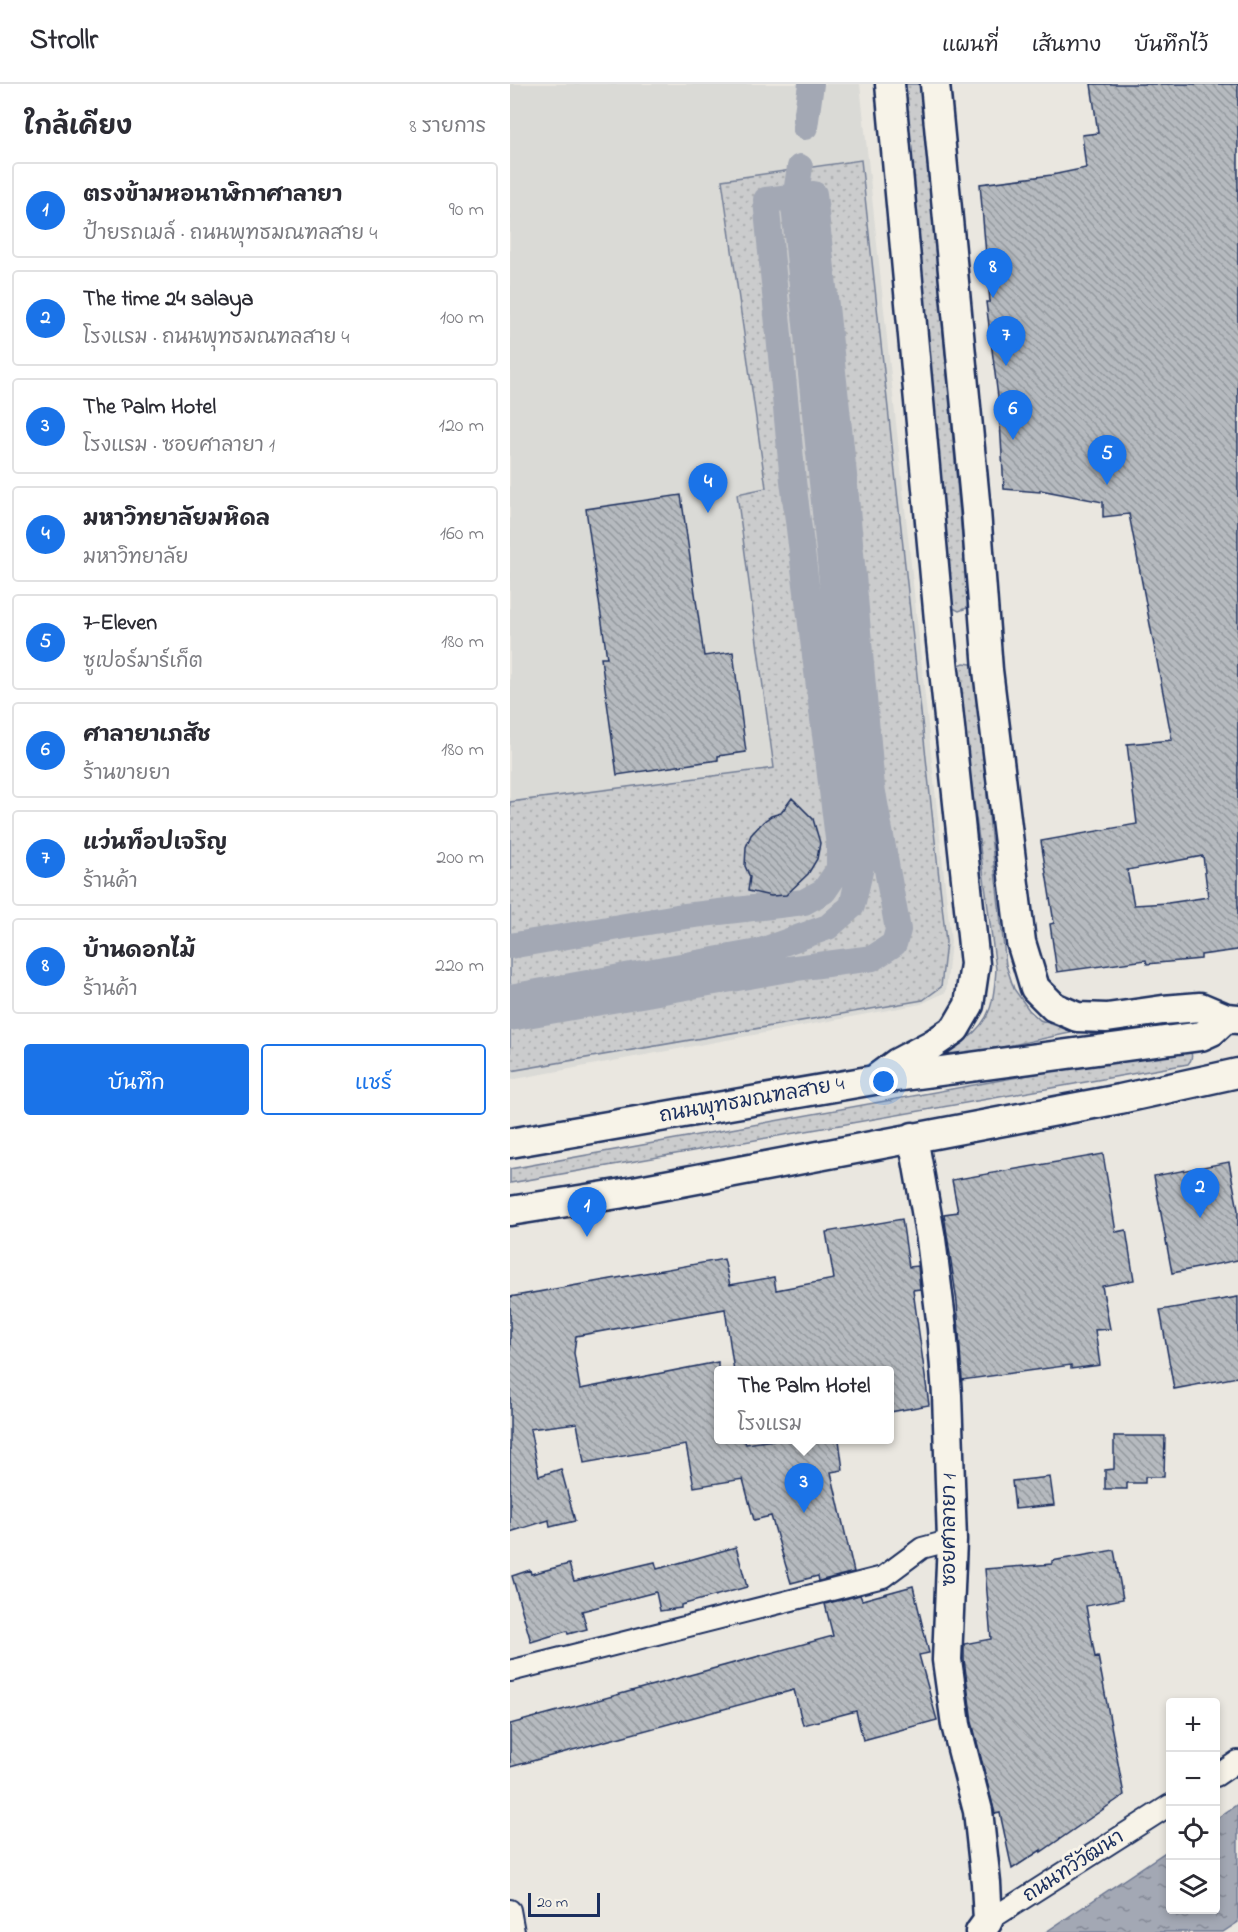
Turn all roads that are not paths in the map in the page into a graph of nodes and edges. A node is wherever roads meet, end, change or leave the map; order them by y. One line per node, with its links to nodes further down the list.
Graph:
1 (890, 84): 4 (main road)
2 (935, 84): 3 (main road)
3 (985, 636): 4 (main road); 5 (main road)
4 (941, 642): 7 (main road)
5 (1232, 1018): 7 (main road, ถนนพุทธมณฑลสาย 4)
6 (1238, 1073): 8 (main road)
7 (874, 1080): 9 (main road, ถนนพุทธมณฑลสาย 4)
8 (913, 1137): 10 (main road); 11 (main road, ซอยศาลายา 1)
9 (510, 1143)
10 (510, 1211)
11 (952, 1540): 12 (street); 17 (main road, ซอยศาลายา 1)
12 (510, 1671)
13 (1238, 1761): 14 (street)
14 (1220, 1773)
15 (1168, 1806): 17 (street, ถนนทวีวัฒนา)
16 (510, 1911): 18 (street)
17 (984, 1927)
18 (514, 1932)

